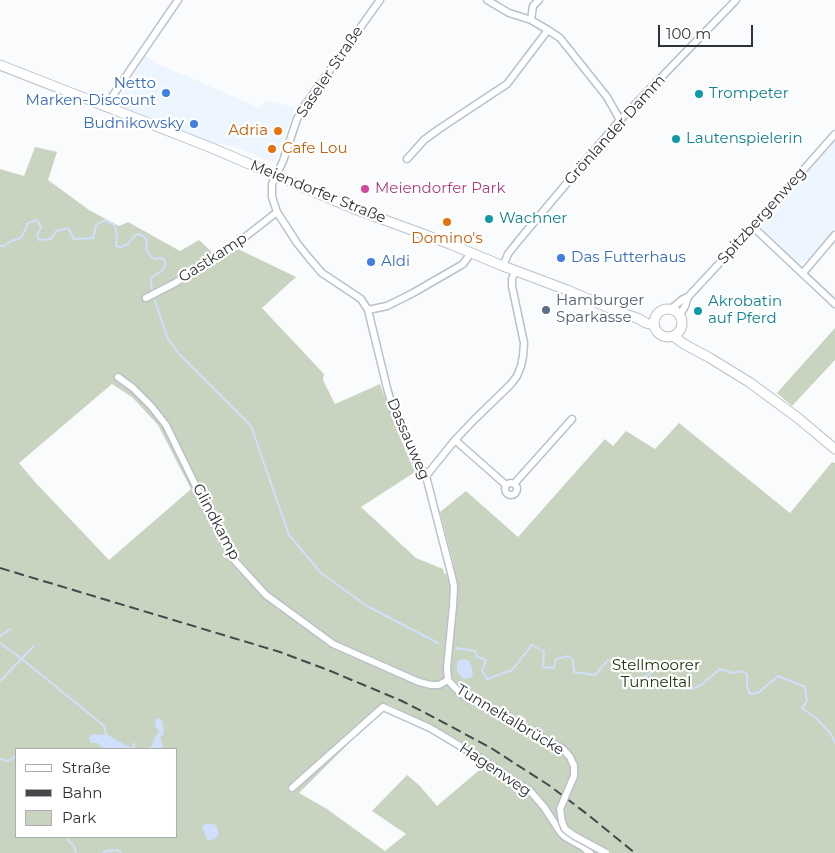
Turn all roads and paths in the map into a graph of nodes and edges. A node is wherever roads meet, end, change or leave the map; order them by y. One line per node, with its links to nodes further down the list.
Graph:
1 (178, 0): 9 (street)
2 (380, 0): 13 (street, Saseler Straße)
3 (487, 0): 6 (street)
4 (539, 0): 6 (street)
5 (736, 0): 10 (street, Grönlander Damm)
6 (531, 20): 7 (street)
7 (548, 30): 10 (street); 12 (street)
8 (0, 65): 9 (main road, Meiendorfer Straße)
9 (105, 107): 13 (main road, Meiendorfer Straße)
10 (620, 120): 18 (street, Grönlander Damm)
11 (835, 134): 15 (street, Spitzbergenweg)
12 (407, 159)
13 (276, 175): 14 (street); 17 (main road, Meiendorfer Straße)
14 (277, 212): 22 (street, Gastkamp); 25 (street)
15 (753, 227): 20 (street); 21 (street, Spitzbergenweg)
16 (835, 235): 20 (street)
17 (471, 253): 18 (main road, Meiendorfer Straße); 25 (street)
18 (503, 266): 19 (main road, Meiendorfer Straße)
19 (515, 271): 27 (main road, Meiendorfer Straße); 33 (street)
20 (802, 273): 23 (street)
21 (688, 297): 24 (street, Spitzbergenweg); 26 (street, Spitzbergenweg)
22 (146, 298)
23 (835, 304)
24 (671, 309): 26 (main road); 27 (main road)
25 (368, 310): 35 (street, Dassauweg)
26 (680, 315): 28 (main road)
27 (654, 321): 29 (main road, Meiendorfer Straße)
28 (680, 330): 29 (main road); 30 (main road, Meiendorfer Straße)
29 (673, 336): 30 (main road, Meiendorfer Straße)
30 (691, 348): 34 (main road, Meiendorfer Straße)
31 (118, 377): 38 (street, Glindkamp)
32 (572, 419): 36 (street)
33 (455, 440): 35 (street); 37 (street)
34 (835, 449)
35 (426, 476): 38 (street, Dassauweg)
36 (514, 484): 37 (street); 37 (street)
37 (506, 485)
38 (448, 680): 41 (street, Tunneltalbrücke, bridge)
39 (292, 788): 40 (street, Hagenweg)
40 (590, 853)
41 (606, 853)

